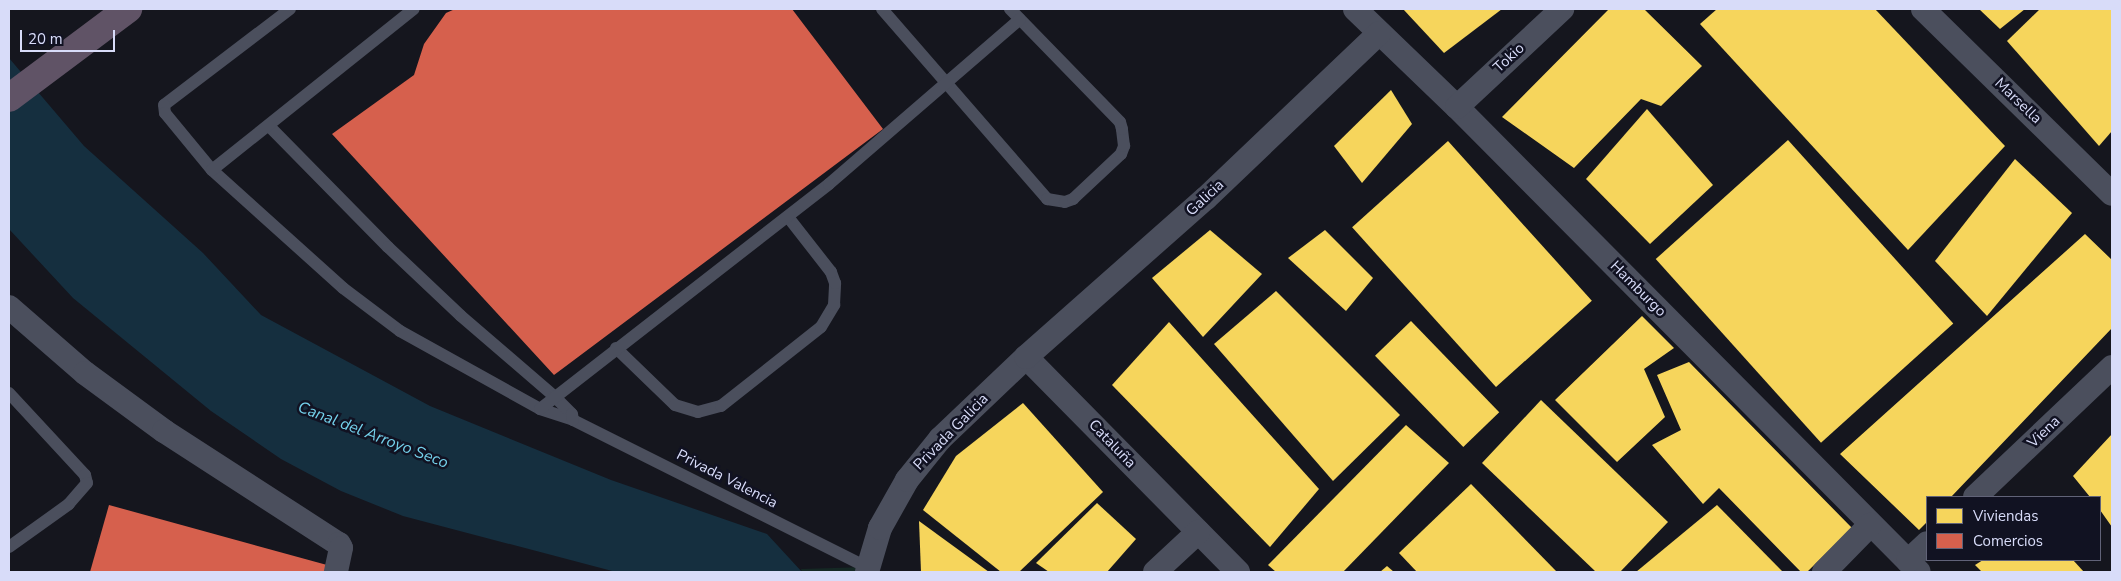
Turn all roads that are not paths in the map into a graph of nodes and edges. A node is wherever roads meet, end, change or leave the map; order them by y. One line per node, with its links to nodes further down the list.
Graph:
1 (128, 9): 12 (highway)
2 (290, 9): 15 (lane, Privada Valencia)
3 (414, 9): 14 (lane)
4 (882, 9): 11 (lane)
5 (1010, 9): 9 (lane)
6 (1355, 9): 10 (street, Hamburgo)
7 (1562, 9): 13 (street, Tokio)
8 (1923, 9): 16 (street, Marsella)
9 (1020, 19): 11 (lane); 11 (lane)
10 (1379, 33): 13 (street, Hamburgo); 20 (street, Galicia)
11 (948, 84): 17 (lane)
12 (9, 98)
13 (1457, 107): 27 (street, Hamburgo)
14 (270, 126): 15 (lane); 23 (lane)
15 (212, 170): 24 (lane, Privada Valencia)
16 (2112, 194)
17 (788, 217): 19 (lane); 19 (lane)
18 (9, 307): 33 (street)
19 (616, 348): 23 (lane)
20 (1026, 357): 28 (street, Cataluña); 32 (street, Privada Galicia)
21 (2112, 367): 26 (street, Viena)
22 (9, 393): 30 (lane)
23 (554, 396): 24 (lane); 25 (lane)
24 (540, 409): 25 (lane, Privada Valencia)
25 (573, 420): 32 (lane, Privada Valencia)
26 (1976, 496)
27 (1870, 525): 31 (street, Hamburgo); 36 (street)
28 (1198, 532): 34 (street); 35 (street, Cataluña)
29 (1926, 545): 31 (street)
30 (9, 547)
31 (1914, 567)
32 (866, 569)
33 (336, 572)
34 (1155, 572)
35 (1238, 572)
36 (1824, 572)

